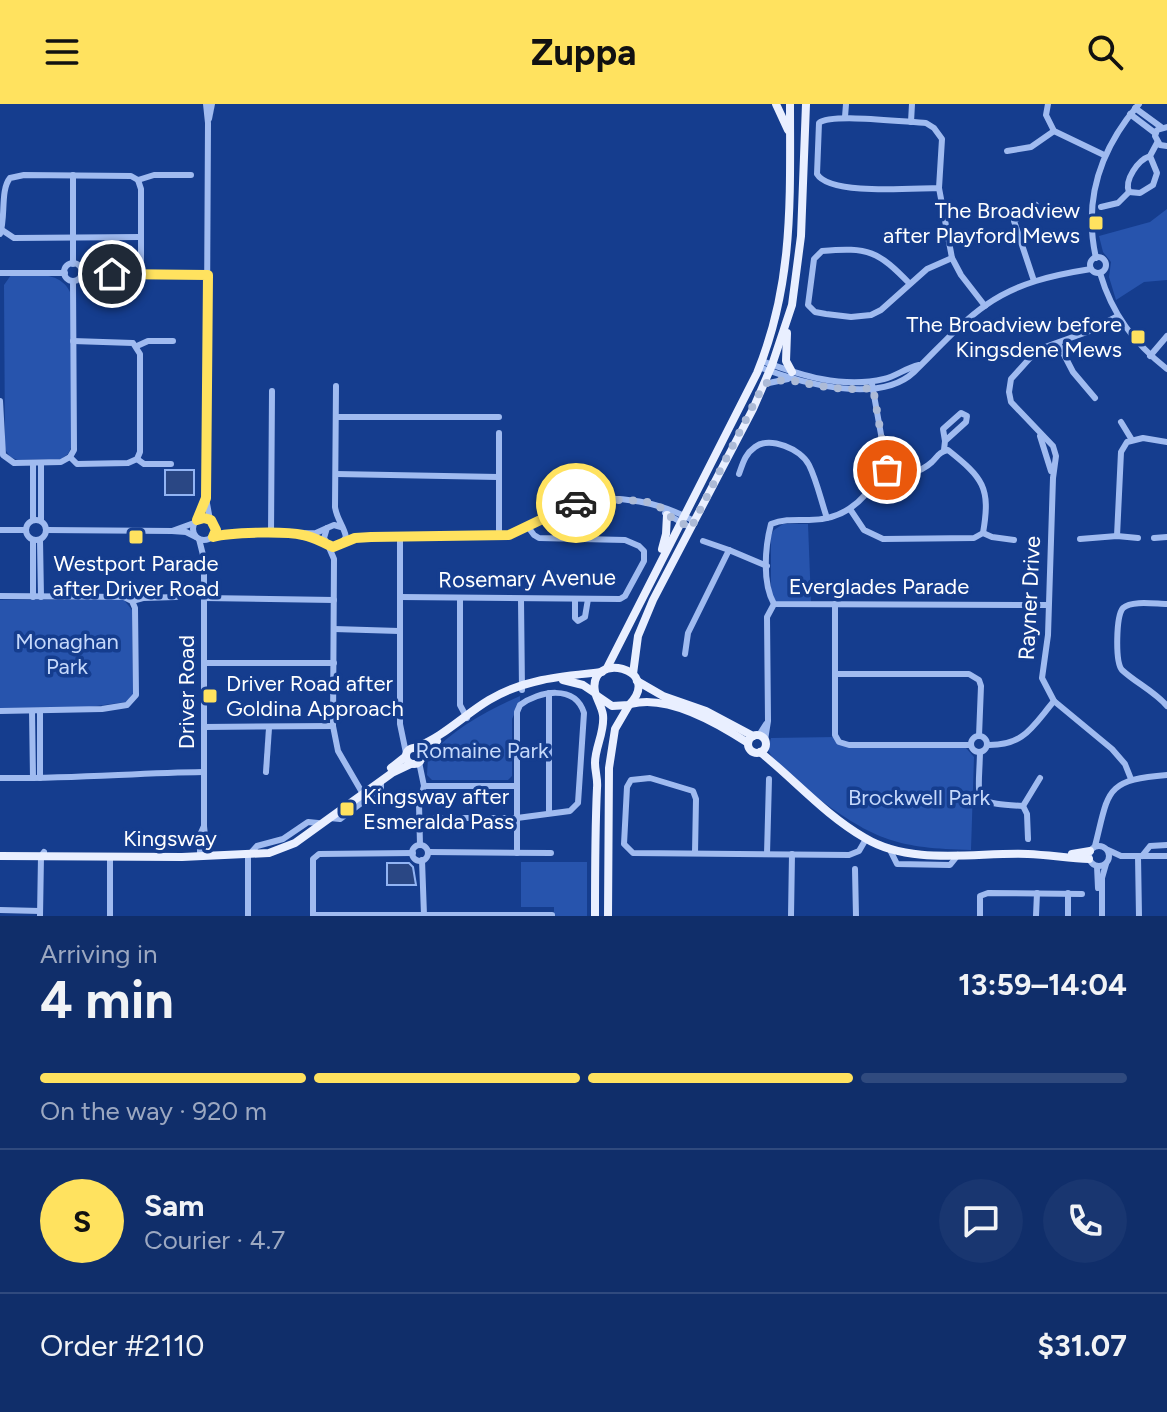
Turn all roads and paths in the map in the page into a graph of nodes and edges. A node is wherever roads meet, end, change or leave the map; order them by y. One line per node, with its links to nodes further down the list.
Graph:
1 (209, 104): 39 (street)
2 (776, 104): 13 (main road)
3 (790, 104): 13 (main road)
4 (806, 104): 45 (main road)
5 (846, 104): 9 (street)
6 (912, 104): 10 (street)
7 (1048, 104): 12 (street)
8 (1135, 109): 11 (street); 17 (street)
9 (845, 117): 10 (street); 23 (street)
10 (911, 122): 23 (street)
11 (1161, 129): 14 (street)
12 (1054, 131): 16 (street); 17 (street)
13 (790, 134): 52 (main road)
14 (1157, 143): 15 (street); 18 (street)
15 (1167, 146)
16 (1007, 151)
17 (1104, 155): 31 (street)
18 (1150, 156): 24 (street); 24 (street)
19 (73, 175): 21 (street); 22 (street); 29 (street)
20 (191, 175): 22 (street)
21 (3, 179): 27 (street)
22 (138, 180): 28 (street)
23 (939, 188): 30 (street)
24 (1129, 192): 26 (street)
25 (1036, 205): 41 (street)
26 (1101, 207)
27 (1, 232): 29 (street)
28 (140, 237): 29 (street); 38 (street)
29 (73, 238): 32 (street)
30 (952, 258): 42 (street); 43 (street)
31 (1096, 258): 33 (street); 37 (street)
32 (73, 264): 34 (street); 36 (street)
33 (1091, 269): 37 (street); 41 (street)
34 (82, 272): 38 (street); 40 (street)
35 (0, 273): 36 (street)
36 (65, 273): 40 (street)
37 (1100, 273): 44 (street)
38 (141, 275): 39 (street)
39 (208, 275): 81 (street)
40 (73, 281): 47 (street)
41 (1034, 281): 43 (street)
42 (910, 284): 42 (street)
43 (985, 306): 57 (street)
44 (1118, 316): 49 (street, Rayner Drive); 51 (street)
45 (788, 320): 53 (main road); 55 (main road)
46 (1167, 336): 51 (street)
47 (73, 341): 50 (street); 71 (street)
48 (173, 341): 50 (street)
49 (1058, 343): 60 (street); 137 (street, Rayner Drive)
50 (137, 346): 72 (street)
51 (1150, 356): 54 (street)
52 (760, 364): 53 (street); 86 (main road)
53 (771, 368): 55 (street); 56 (main road)
54 (1167, 369)
55 (792, 375): 56 (street); 57 (street)
56 (764, 384): 91 (main road)
57 (872, 384): 75 (street)
58 (336, 386): 62 (street)
59 (272, 391): 101 (street)
60 (1095, 398)
61 (0, 401): 70 (street)
62 (336, 417): 63 (street); 77 (street)
63 (499, 417)
64 (1121, 422): 66 (street)
65 (499, 433): 79 (street)
66 (1132, 440): 68 (street); 104 (street)
67 (945, 441): 67 (street); 69 (street)
68 (1167, 442)
69 (944, 450): 76 (street); 99 (street)
70 (1, 456): 73 (street)
71 (70, 457): 72 (street); 73 (street)
72 (137, 459): 74 (street)
73 (37, 463): 88 (street)
74 (171, 464)
75 (882, 464): 76 (street); 80 (street)
76 (887, 472): 80 (street)
77 (336, 474): 79 (street); 82 (street)
78 (739, 474): 87 (street)
79 (498, 477): 103 (street)
80 (878, 477): 84 (street, Everglades Parade)
81 (206, 498): 89 (street); 90 (street)
82 (335, 507): 93 (street); 94 (street)
83 (660, 507): 85 (street); 86 (street); 92 (street)
84 (850, 509): 87 (street, Everglades Parade); 99 (street)
85 (667, 515): 86 (street); 121 (main road)
86 (682, 518): 91 (street); 121 (main road)
87 (827, 518): 120 (street, Everglades Parade)
88 (37, 520): 96 (street); 97 (street)
89 (212, 521): 90 (street); 100 (street); 105 (street)
90 (196, 522): 98 (street); 109 (street)
91 (692, 524): 145 (main road)
92 (528, 527): 103 (street); 130 (street, Rosemary Avenue)
93 (327, 528): 94 (street); 102 (street); 116 (street)
94 (342, 528): 106 (street); 117 (street)
95 (0, 530): 96 (street)
96 (26, 530): 113 (street)
97 (47, 530): 98 (street); 113 (street)
98 (172, 531): 109 (street)
99 (983, 533): 114 (street)
100 (237, 534): 101 (street); 105 (street)
101 (271, 534): 102 (street)
102 (300, 534): 116 (street)
103 (499, 536): 107 (street)
104 (1117, 536): 110 (street); 112 (street)
105 (212, 537): 109 (street); 119 (street, Driver Road)
106 (371, 537): 107 (street); 117 (street)
107 (400, 537): 126 (street)
108 (1167, 537): 111 (street)
109 (197, 538): 119 (street, Driver Road)
110 (1138, 538)
111 (1154, 538)
112 (1080, 539)
113 (36, 540): 124 (street)
114 (1014, 540)
115 (703, 541): 118 (street)
116 (328, 545): 117 (street); 122 (street)
117 (341, 545): 122 (street)
118 (729, 550): 120 (street); 140 (street)
119 (204, 559): 127 (street, Driver Road)
120 (767, 566): 134 (street, Everglades Parade)
121 (656, 569): 143 (main road)
122 (334, 570): 131 (street)
123 (0, 596): 124 (street)
124 (37, 597): 133 (street)
125 (176, 597): 133 (street)
126 (400, 597): 128 (street, Rosemary Avenue); 139 (street)
127 (204, 598): 131 (street); 141 (street, Driver Road)
128 (460, 599): 132 (street, Rosemary Avenue); 154 (street)
129 (575, 599): 130 (street, Rosemary Avenue); 130 (street); 132 (street, Rosemary Avenue)
130 (588, 599)
131 (334, 600): 138 (street)
132 (521, 600): 146 (street)
133 (132, 601): 153 (street)
134 (774, 604): 135 (street, Everglades Parade); 159 (street)
135 (835, 604): 137 (street, Everglades Parade); 144 (street)
136 (1167, 604): 151 (street)
137 (1047, 605): 149 (street, Rayner Drive)
138 (334, 629): 139 (street); 142 (street)
139 (399, 631): 163 (street)
140 (685, 654)
141 (205, 663): 142 (street); 156 (street, Driver Road)
142 (334, 663): 155 (street)
143 (605, 670): 145 (main road); 146 (main road, Kingsway); 148 (main road)
144 (835, 674): 158 (street); 160 (street)
145 (635, 678): 150 (main road); 159 (main road)
146 (522, 688): 148 (main road, Kingsway); 154 (main road, Kingsway)
147 (549, 693): 174 (street); 177 (street); 177 (street)
148 (596, 694): 150 (main road); 221 (main road)
149 (1054, 701): 161 (street); 171 (street)
150 (630, 704): 159 (main road); 222 (main road)
151 (1167, 706)
152 (0, 711): 153 (street)
153 (36, 711): 168 (street)
154 (466, 717): 163 (main road, Kingsway)
155 (333, 726): 157 (street); 175 (street)
156 (204, 727): 157 (street); 164 (street, Driver Road)
157 (269, 728): 165 (street)
158 (979, 736): 160 (street); 161 (street)
159 (758, 742): 182 (main road)
160 (971, 745): 162 (street)
161 (987, 745): 162 (street)
162 (980, 752): 176 (street)
163 (413, 756): 172 (main road, Kingsway); 173 (street); 175 (main road, Kingsway)
164 (203, 772): 168 (street); 196 (street, Driver Road)
165 (266, 772)
166 (1167, 775): 171 (street)
167 (0, 778): 168 (street)
168 (36, 778)
169 (1040, 778): 176 (street)
170 (769, 779): 198 (street)
171 (1131, 779): 181 (street)
172 (381, 781): 175 (main road, Kingsway); 178 (street, Kingsway)
173 (424, 786): 174 (street); 179 (street)
174 (516, 786): 180 (street)
175 (362, 793): 178 (main road, Kingsway); 197 (main road, Kingsway)
176 (1023, 806): 183 (street)
177 (549, 813): 180 (street)
178 (330, 818): 197 (main road, Kingsway)
179 (419, 818): 180 (street); 184 (street)
180 (517, 818): 191 (street)
181 (1100, 828): 187 (street); 189 (street)
182 (866, 839): 186 (main road); 199 (street)
183 (1028, 839)
184 (420, 845): 188 (street); 190 (street)
185 (1167, 845): 203 (street)
186 (889, 848): 200 (main road); 200 (street)
187 (1106, 848): 189 (street); 202 (street); 206 (street)
188 (428, 852): 191 (street); 205 (street)
189 (1092, 852): 200 (main road); 207 (street)
190 (413, 853): 205 (street); 220 (street)
191 (517, 853): 192 (street)
192 (551, 853)
193 (695, 853): 193 (street); 198 (street)
194 (0, 854): 195 (main road, Kingsway)
195 (42, 854): 196 (main road, Kingsway); 201 (main road, Kingsway); 213 (street)
196 (203, 854): 197 (main road, Kingsway); 201 (main road, Kingsway)
197 (249, 854): 219 (street)
198 (767, 854): 199 (street)
199 (792, 854): 223 (street)
200 (959, 854)
201 (110, 856): 218 (street)
202 (1121, 856): 203 (street); 206 (street)
203 (1140, 856): 204 (street); 229 (street)
204 (1167, 856)
205 (422, 860): 215 (street)
206 (1107, 863): 207 (street); 228 (street)
207 (1097, 866): 228 (street)
208 (855, 869): 224 (street)
209 (1037, 893): 210 (street); 225 (street); 226 (street)
210 (1068, 893): 211 (street); 227 (street)
211 (1082, 894)
212 (0, 910): 213 (street)
213 (40, 914)
214 (379, 915): 215 (street); 220 (street)
215 (424, 915): 216 (street)
216 (446, 915): 217 (street)
217 (552, 915)
218 (110, 916)
219 (248, 916)
220 (313, 916)
221 (595, 916)
222 (608, 916)
223 (791, 916)
224 (856, 916)
225 (980, 916)
226 (1036, 916)
227 (1068, 916)
228 (1100, 916)
229 (1139, 916)

